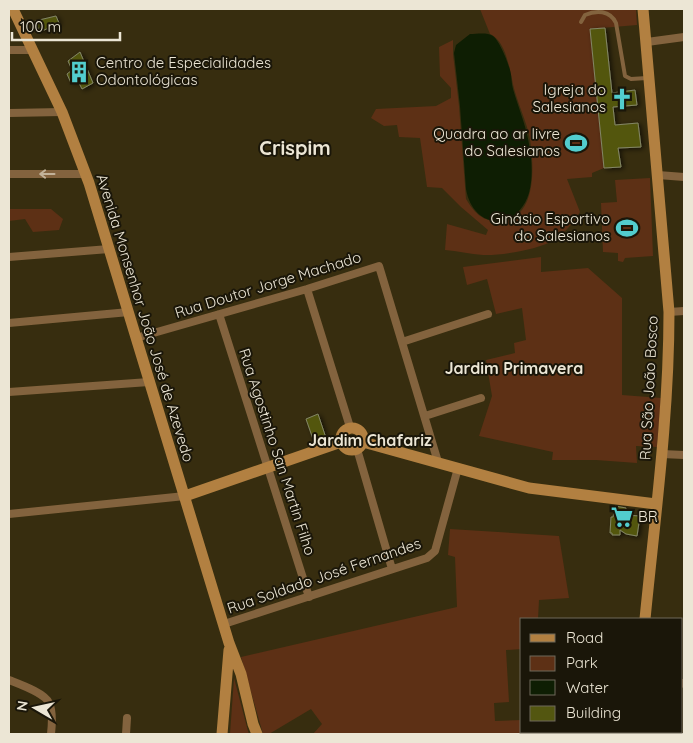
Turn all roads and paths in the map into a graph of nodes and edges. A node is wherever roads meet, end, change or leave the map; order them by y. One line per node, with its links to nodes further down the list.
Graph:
1 (12, 9): 7 (street, Avenida Monsenhor João José de Azevedo)
2 (643, 9): 5 (street, Rua São João Bosco)
3 (581, 22): 8 (lane)
4 (684, 37): 5 (street)
5 (647, 42): 8 (street, Rua São João Bosco)
6 (9, 50): 7 (street)
7 (32, 50): 9 (street, Avenida Monsenhor João José de Azevedo)
8 (649, 77): 13 (street, Rua São João Bosco)
9 (62, 112): 10 (street); 12 (street, Avenida Monsenhor João José de Azevedo)
10 (9, 113)
11 (9, 174): 12 (street, one-way to 11)
12 (84, 174): 15 (street, Avenida Monsenhor João José de Azevedo)
13 (658, 175): 14 (street); 20 (street, Rua São João Bosco)
14 (684, 177)
15 (109, 249): 16 (street); 19 (street, Avenida Monsenhor João José de Azevedo)
16 (9, 257)
17 (307, 289): 21 (street, Rua Doutor Jorge Machado); 25 (street, Rua Doutor Jorge Machado); 30 (street)
18 (684, 311): 20 (street)
19 (129, 312): 23 (street); 24 (street, Avenida Monsenhor João José de Azevedo)
20 (669, 312): 33 (street, Rua São João Bosco)
21 (219, 314): 24 (street, Rua Doutor Jorge Machado); 36 (street, Rua Agostinho San Martin Filho)
22 (488, 314): 25 (street)
23 (9, 323)
24 (136, 338): 26 (street, Avenida Monsenhor João José de Azevedo)
25 (402, 342): 29 (street)
26 (149, 382): 27 (street); 38 (street, Avenida Monsenhor João José de Azevedo)
27 (9, 392)
28 (481, 398): 29 (street)
29 (425, 416): 35 (street)
30 (350, 428): 31 (street); 32 (street)
31 (341, 442): 32 (street); 36 (street)
32 (360, 445): 35 (street); 41 (street)
33 (662, 454): 34 (street); 39 (street, Rua São João Bosco)
34 (684, 455)
35 (438, 462): 37 (street)
36 (268, 467): 38 (street); 42 (street, Rua Agostinho San Martin Filho)
37 (458, 468): 39 (street); 41 (street, Rua Soldado José Fernandes)
38 (185, 496): 40 (street); 44 (street, Avenida Monsenhor João José de Azevedo)
39 (656, 504): 43 (street, Rua São João Bosco)
40 (9, 514)
41 (392, 569): 42 (street, Rua Soldado José Fernandes)
42 (309, 597): 44 (street, Rua Soldado José Fernandes)
43 (645, 618)
44 (224, 624): 45 (street, Avenida Monsenhor João José de Azevedo)
45 (229, 643): 46 (street); 47 (street)
46 (228, 674): 47 (street); 52 (street)
47 (241, 674): 53 (street)
48 (9, 680): 50 (street)
49 (126, 718): 51 (street)
50 (51, 734)
51 (126, 734)
52 (222, 734)
53 (257, 734)

